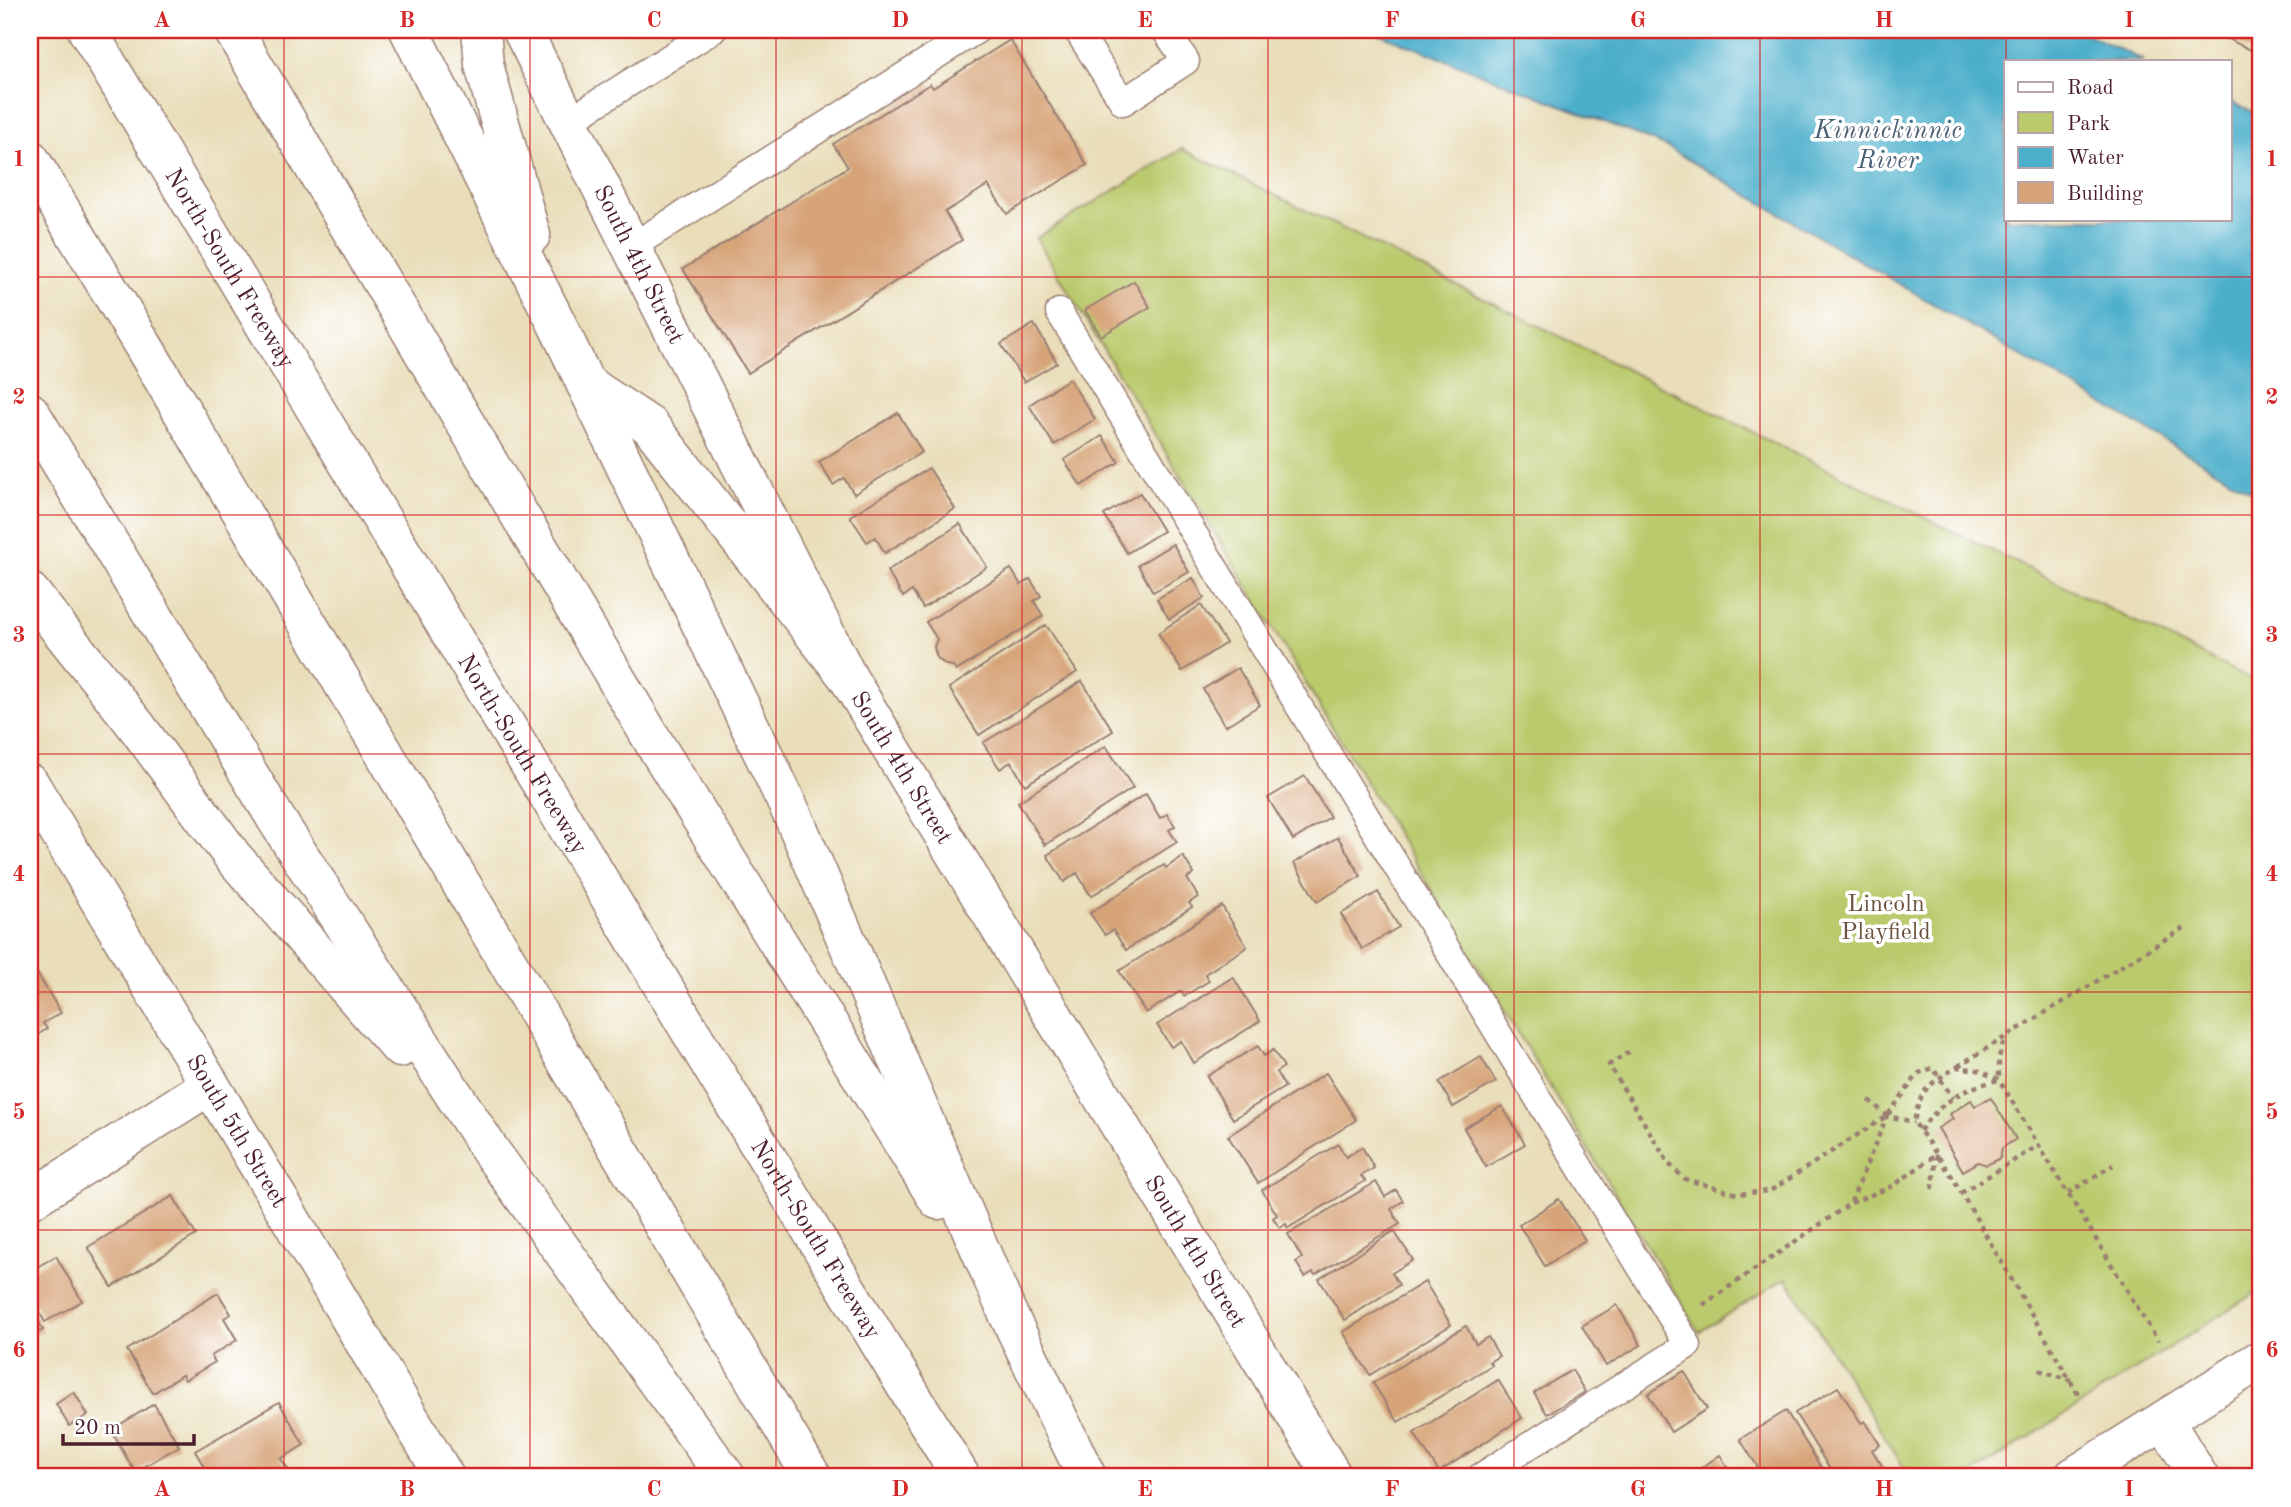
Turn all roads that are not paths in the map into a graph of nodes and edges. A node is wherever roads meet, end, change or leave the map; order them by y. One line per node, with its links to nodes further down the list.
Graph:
1 (87, 30): 29 (main road, North-South Freeway)
2 (233, 30): 23 (main road)
3 (410, 30): 14 (main road)
4 (481, 30): 14 (main road)
5 (522, 30): 10 (main road, South 4th Street)
6 (713, 30): 10 (lane)
7 (978, 30): 12 (lane)
8 (1077, 30): 9 (lane)
9 (1165, 30)
10 (569, 121): 12 (main road, South 4th Street)
11 (30, 159): 28 (main road)
12 (631, 247): 18 (main road, South 4th Street)
13 (1059, 312): 32 (lane)
14 (556, 322): 15 (main road)
15 (585, 383): 18 (main road); 23 (main road)
16 (30, 412): 21 (main road)
17 (30, 592): 21 (main road)
18 (847, 676): 31 (main road, South 4th Street)
19 (30, 784): 20 (main road, South 5th Street)
20 (210, 1085): 22 (main road); 26 (main road, South 5th Street)
21 (489, 1149): 27 (main road)
22 (30, 1200)
23 (1007, 1312): 30 (main road)
24 (2261, 1359): 25 (main road)
25 (2164, 1420): 33 (main road); 34 (main road)
26 (444, 1477)
27 (726, 1477)
28 (812, 1477)
29 (961, 1477)
30 (1087, 1477)
31 (1333, 1477)
32 (1480, 1477)
33 (2073, 1477)
34 (2199, 1477)

